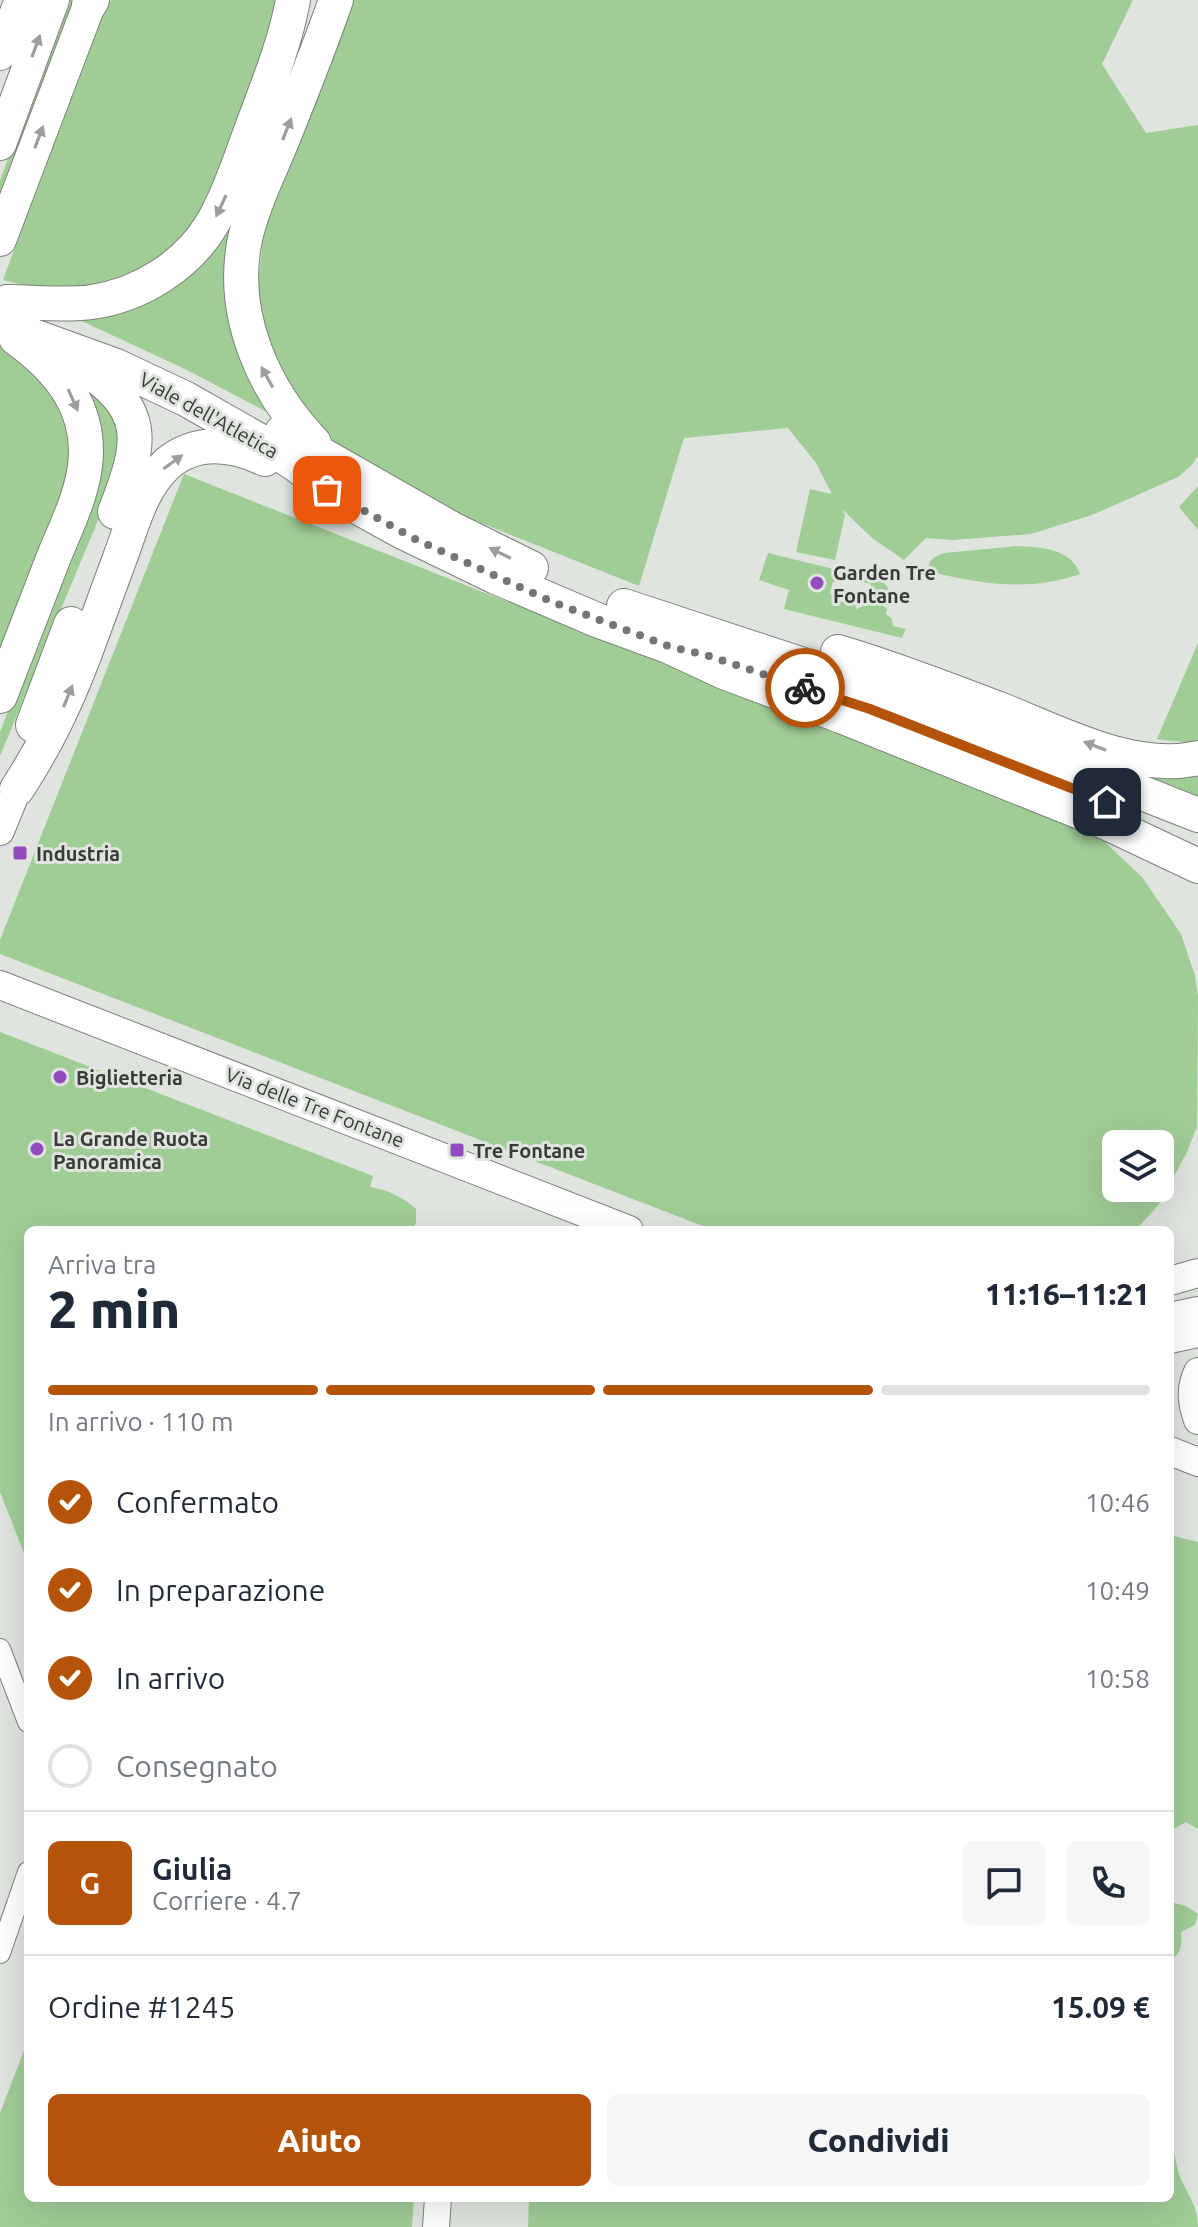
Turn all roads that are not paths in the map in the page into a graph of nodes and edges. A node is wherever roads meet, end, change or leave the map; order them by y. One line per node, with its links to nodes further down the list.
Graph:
1 (21, 0): 6 (main road)
2 (53, 0): 7 (main road, one-way to 2)
3 (293, 0): 9 (highway, one-way to 9)
4 (336, 0): 10 (highway, one-way to 4)
5 (91, 2): 8 (main road, one-way to 5)
6 (0, 54)
7 (0, 144)
8 (0, 240)
9 (7, 317): 10 (highway, Viale dell'Atletica); 13 (highway, one-way to 13); 15 (highway)
10 (329, 475): 11 (highway, Viale dell'Atletica, one-way to 10); 12 (highway, Viale dell'Atletica); 15 (highway, one-way to 10)
11 (649, 614): 14 (highway, one-way to 11); 16 (highway)
12 (668, 646): 18 (highway); 19 (highway)
13 (0, 696)
14 (1198, 758)
15 (17, 789): 17 (main road)
16 (1198, 815)
17 (0, 831)
18 (1198, 839)
19 (1198, 866)
20 (0, 985): 21 (main road, Via delle Tre Fontane)
21 (619, 1226)
22 (1198, 1273): 23 (main road)
23 (1174, 1280)
24 (1198, 1311): 25 (main road)
25 (1174, 1316)
26 (1198, 1333): 27 (main road)
27 (1174, 1338)
28 (1198, 1372): 29 (main road)
29 (1198, 1420)
30 (1174, 1453): 31 (main road)
31 (1198, 1462)
32 (0, 1649): 33 (street)
33 (24, 1712)
34 (24, 1883): 35 (street)
35 (1, 1948)
36 (438, 2202): 37 (street)
37 (436, 2227)

